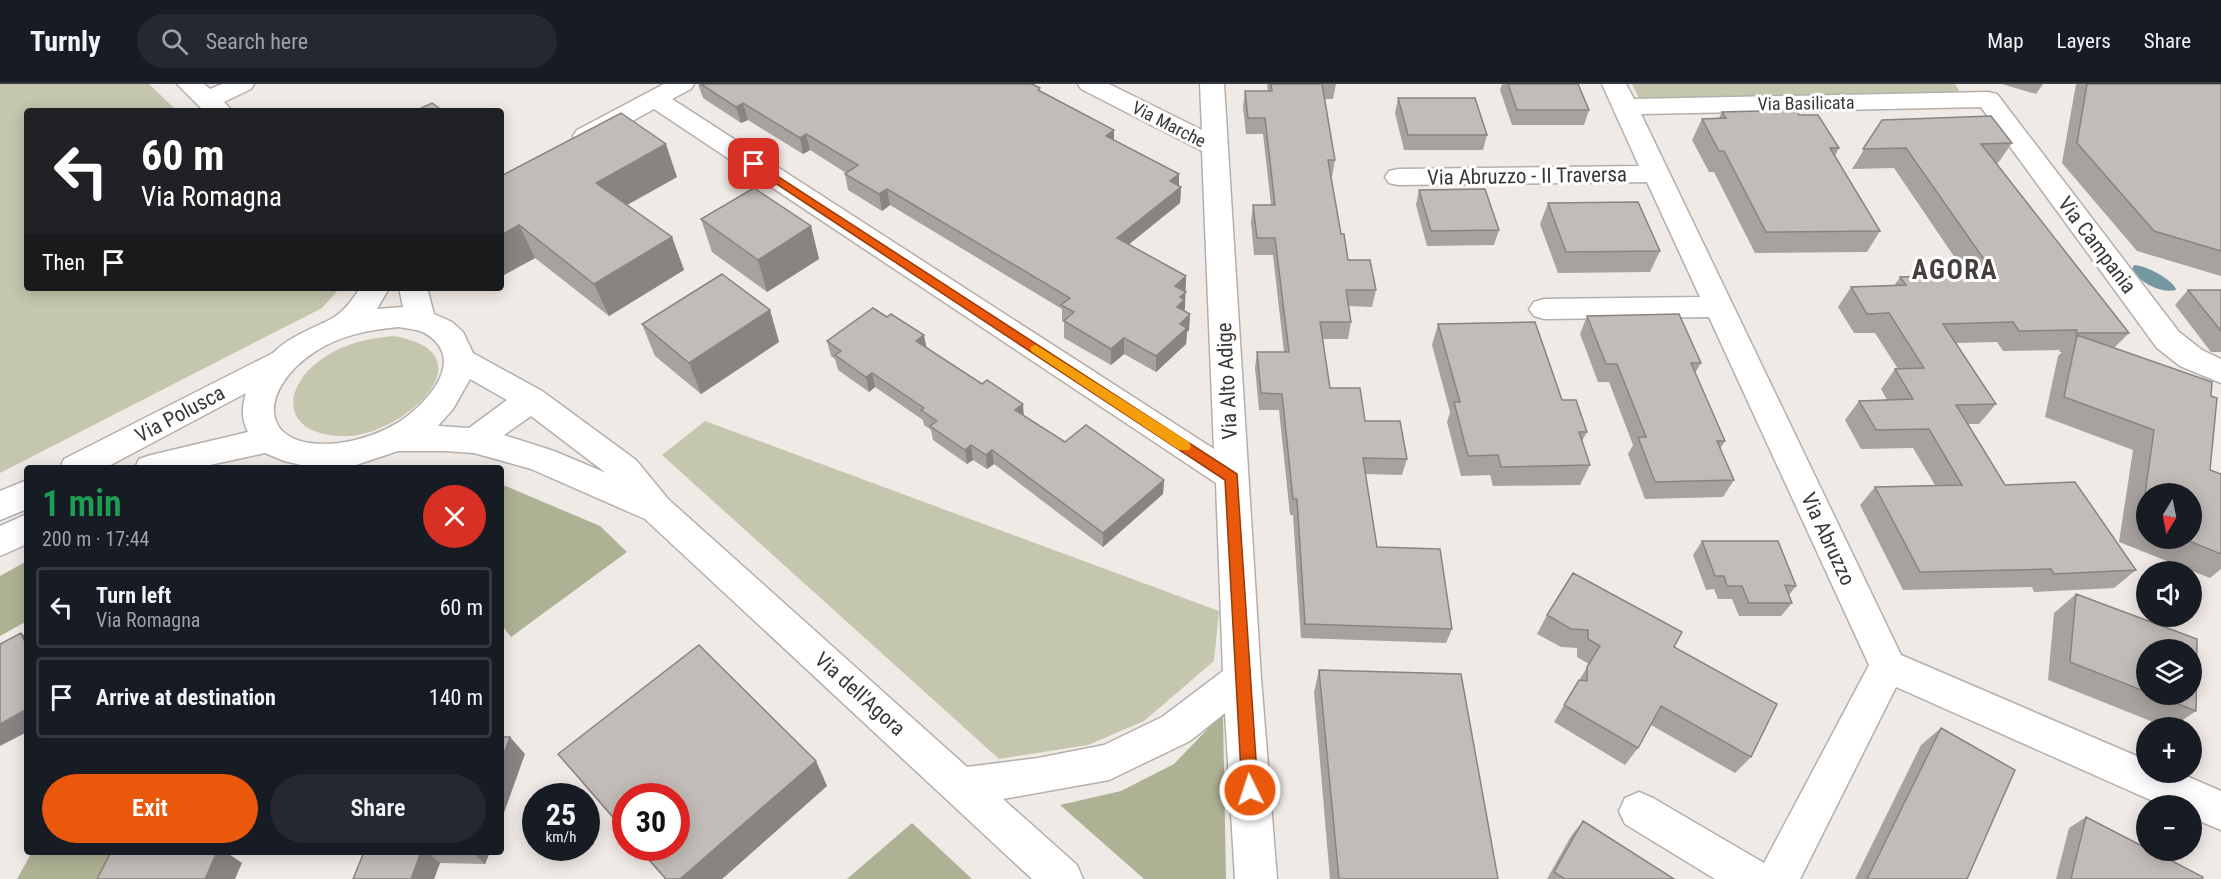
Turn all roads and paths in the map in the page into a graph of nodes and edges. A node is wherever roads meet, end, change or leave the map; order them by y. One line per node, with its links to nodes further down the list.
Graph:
1 (242, 84): 6 (street)
2 (682, 84): 7 (street)
3 (1090, 84): 9 (street, Via Marche)
4 (1212, 84): 9 (street, Via Alto Adige)
5 (1619, 95): 8 (street, Via Basilicata); 11 (street, Via Abruzzo)
6 (205, 98)
7 (655, 99): 10 (street); 28 (street)
8 (1988, 99): 21 (street, Via Campania)
9 (1215, 147): 28 (street, Via Alto Adige)
10 (563, 148)
11 (1656, 174): 12 (street, Via Abruzzo - II Traversa); 15 (street, Via Abruzzo)
12 (1398, 177)
13 (373, 291): 18 (street)
14 (414, 291): 17 (street)
15 (1719, 307): 16 (street); 34 (street, Via Abruzzo)
16 (1544, 309)
17 (421, 320): 18 (street); 20 (street)
18 (344, 325): 19 (street)
19 (284, 359): 24 (street); 26 (street, Via Polusca)
20 (459, 359): 22 (street, Via dell'Agora); 23 (street, Via dell'Agora)
21 (2221, 372)
22 (531, 399): 25 (street); 31 (street, Via dell'Agora)
23 (394, 439): 24 (street, Via dell'Agora); 25 (street, Via dell'Agora)
24 (268, 440): 27 (street, Via Polusca)
25 (474, 441): 31 (street, Via dell'Agora)
26 (82, 465)
27 (162, 465)
28 (1232, 477): 35 (street, Via Alto Adige)
29 (24, 495): 30 (street)
30 (0, 507)
31 (656, 510): 36 (street, Via dell'Agora)
32 (24, 530): 33 (street)
33 (0, 542)
34 (1888, 666): 38 (street); 42 (street)
35 (1242, 678): 36 (street); 40 (street, Via Alto Adige)
36 (961, 786): 39 (street, Via dell'Agora)
37 (1639, 811): 41 (street)
38 (2221, 811)
39 (1062, 879)
40 (1256, 879)
41 (1753, 879)
42 (1778, 879)

